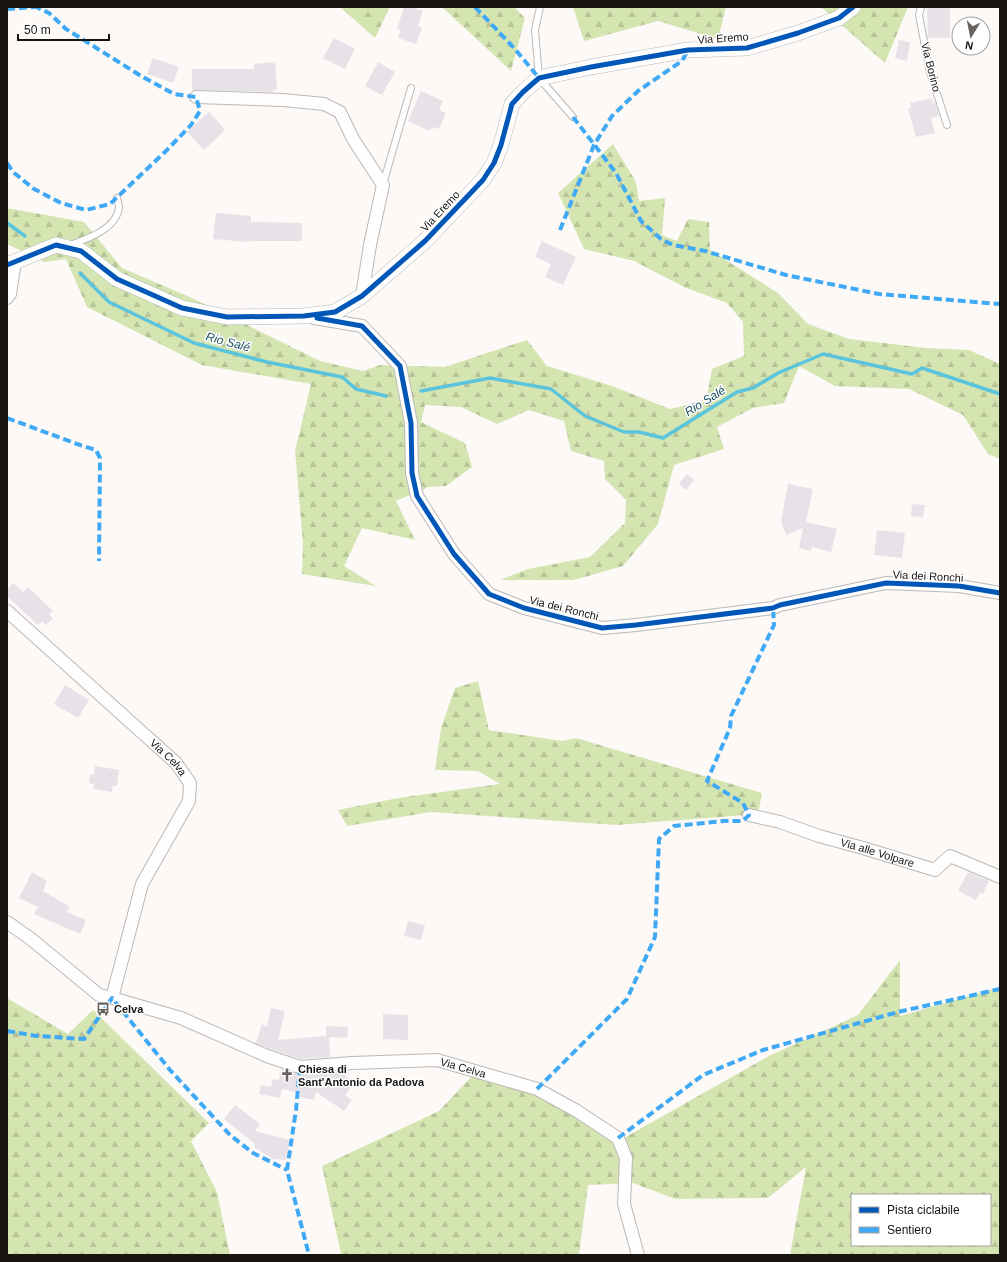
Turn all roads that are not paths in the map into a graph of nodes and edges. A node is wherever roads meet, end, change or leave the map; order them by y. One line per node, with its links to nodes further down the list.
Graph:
1 (540, 7): 4 (lane)
2 (853, 7): 4 (street, Via Eremo)
3 (921, 7): 8 (lane, Via Borino)
4 (539, 78): 7 (lane); 13 (street, Via Eremo)
5 (411, 88): 9 (lane)
6 (196, 97): 9 (street)
7 (573, 117)
8 (947, 125)
9 (383, 185): 13 (street)
10 (117, 198): 11 (lane)
11 (66, 247): 12 (street, Via Eremo); 15 (street, Via Eremo)
12 (11, 263): 14 (street)
13 (362, 296): 15 (street, Via Eremo)
14 (7, 298)
15 (304, 316): 16 (street, Via dei Ronchi)
16 (1000, 593)
17 (7, 611): 21 (street, Via Celva)
18 (748, 815): 19 (street, Via alle Volpare)
19 (1000, 877)
20 (7, 922): 21 (street, Via Celva)
21 (112, 998): 22 (street, Via Celva)
22 (638, 1255)

